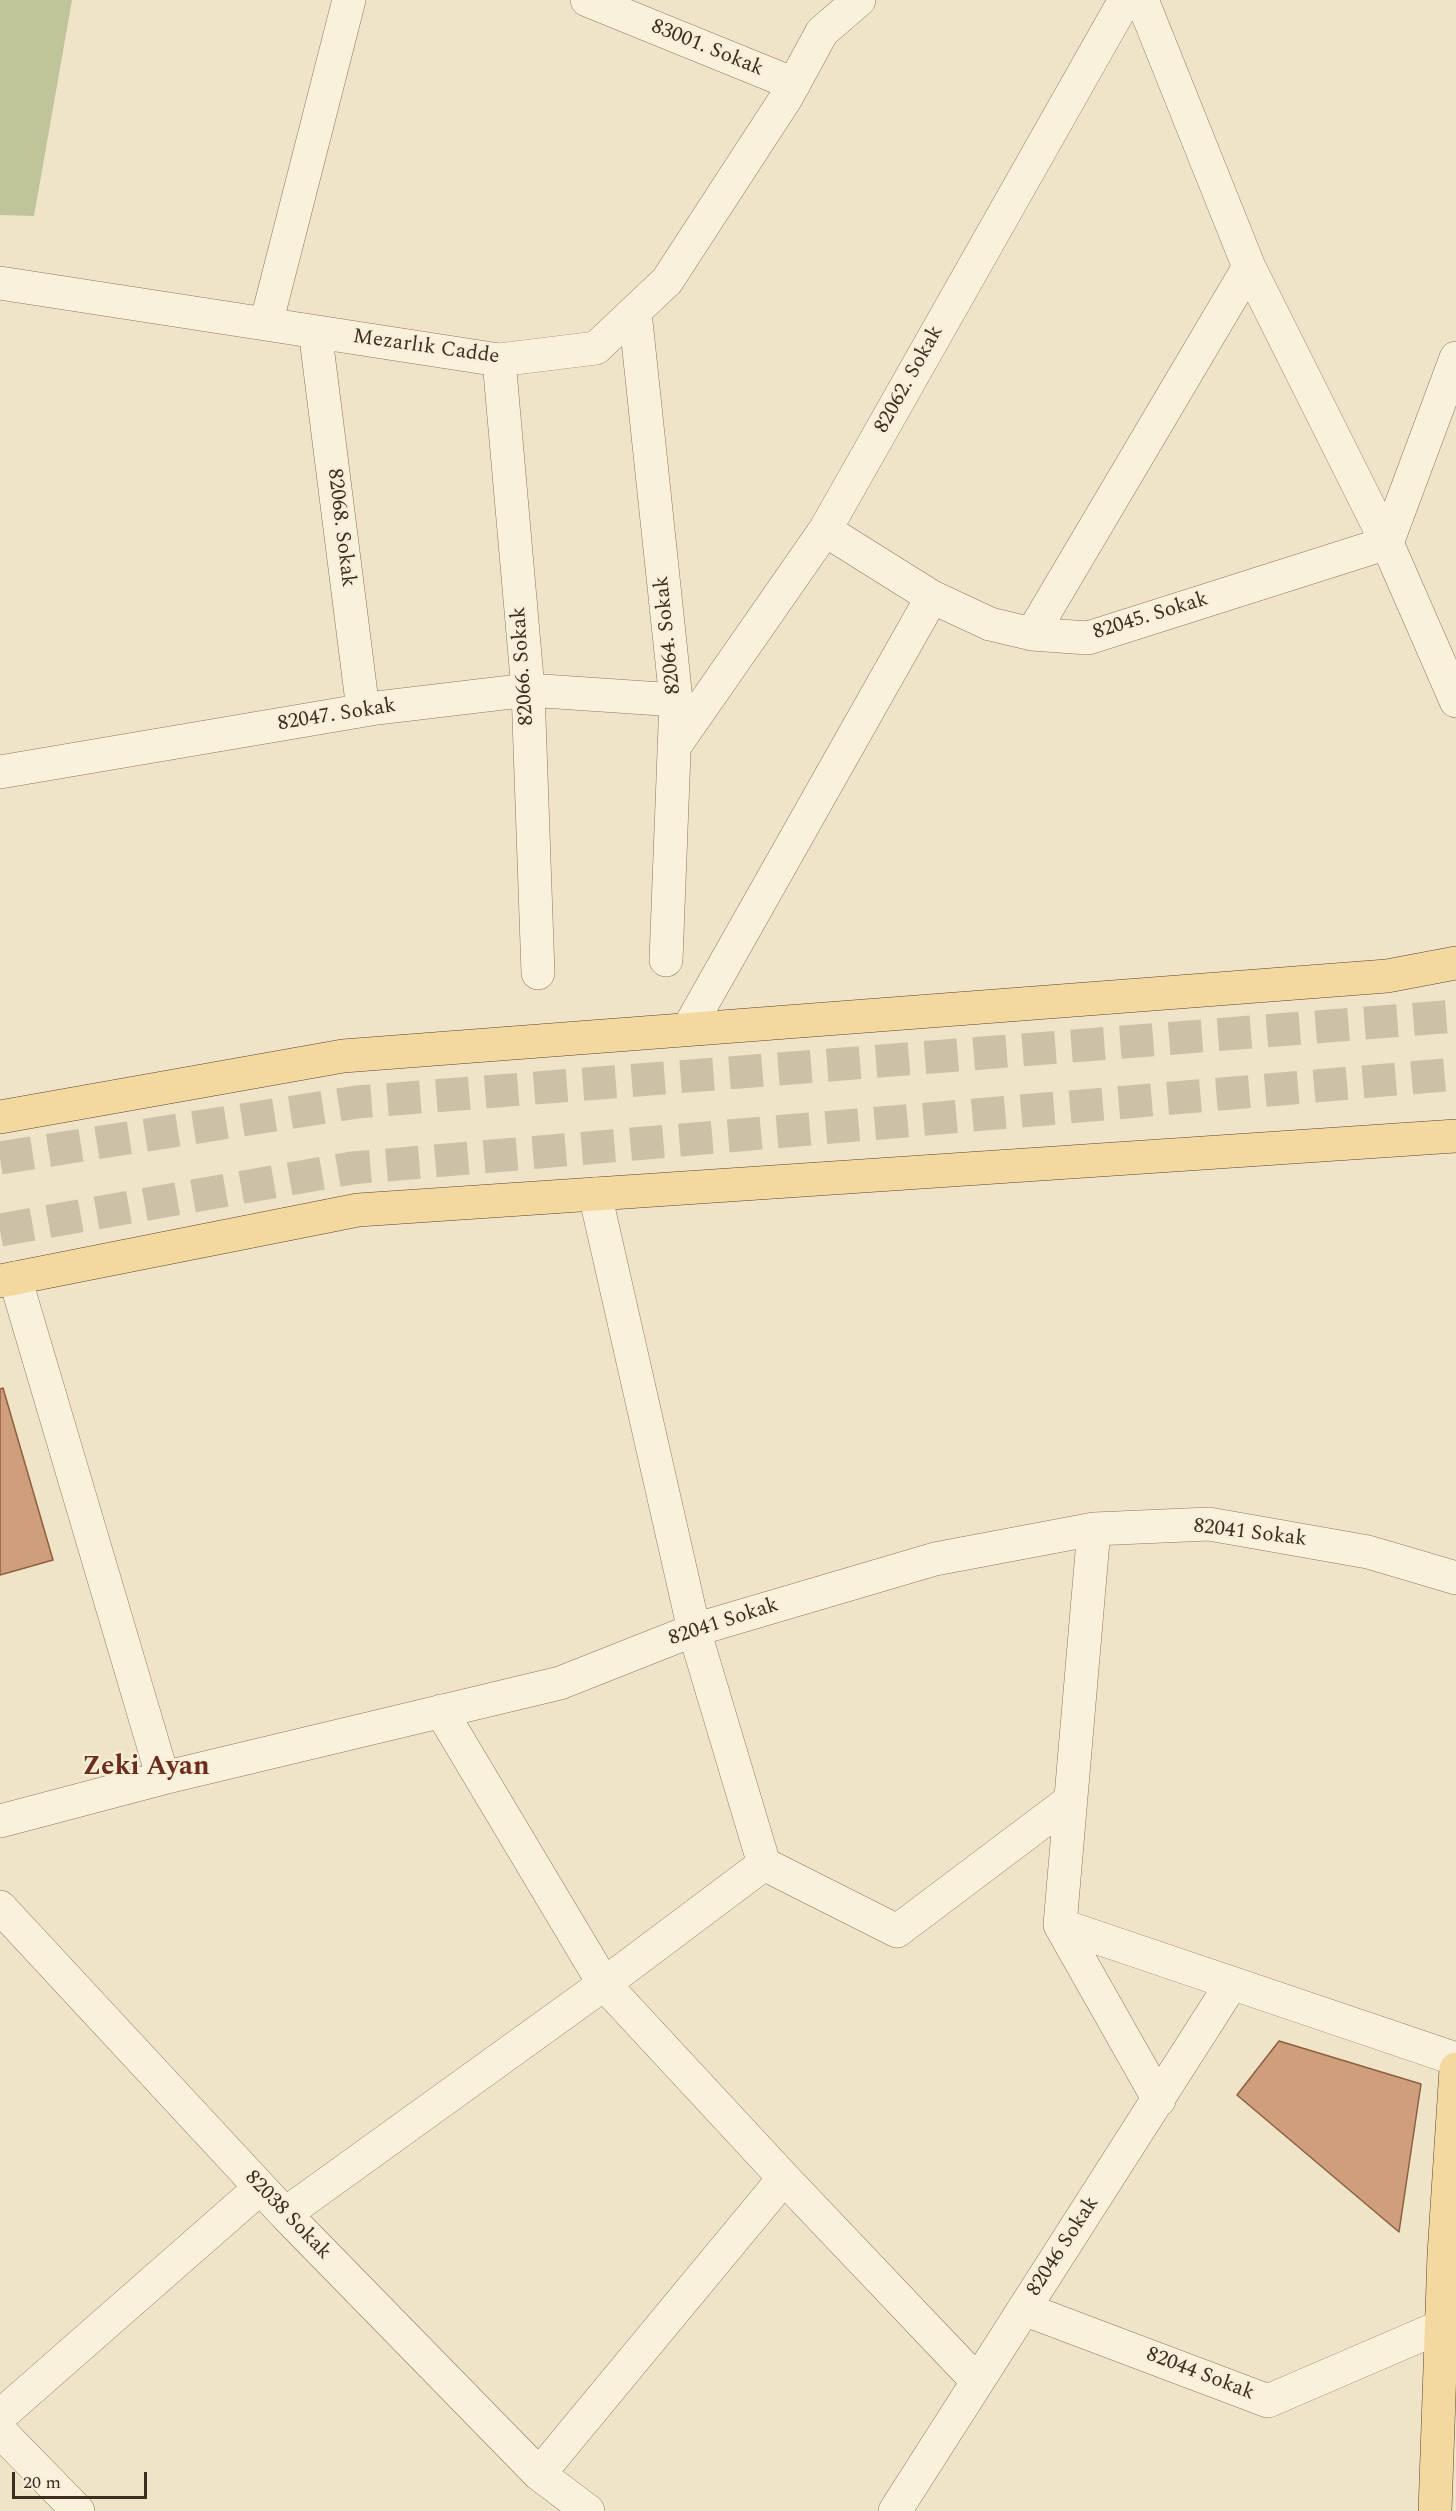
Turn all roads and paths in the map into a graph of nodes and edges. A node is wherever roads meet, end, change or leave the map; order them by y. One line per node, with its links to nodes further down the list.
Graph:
1 (349, 0): 10 (street)
2 (586, 0): 6 (street, 83001. Sokak)
3 (859, 0): 6 (street, Mezarlık Cadde)
4 (1125, 0): 14 (street, 82062. Sokak)
5 (1142, 0): 7 (street)
6 (794, 84): 9 (street, Mezarlık Cadde)
7 (1249, 267): 15 (street); 17 (street)
8 (0, 283): 10 (street, Mezarlık Cadde)
9 (635, 312): 13 (street, Mezarlık Cadde); 19 (street, 82064. Sokak)
10 (267, 324): 13 (street, Mezarlık Cadde)
11 (317, 346): 21 (street, 82068. Sokak)
12 (1456, 358): 15 (street)
13 (499, 360): 18 (street, 82066. Sokak)
14 (825, 530): 16 (street, 82045. Sokak); 22 (street, 82062. Sokak)
15 (1387, 543): 17 (street, 82045. Sokak); 20 (street)
16 (932, 597): 17 (street, 82045. Sokak); 27 (street)
17 (1032, 634)
18 (528, 690): 19 (street, 82047. Sokak); 21 (street, 82047. Sokak); 26 (street, 82066. Sokak)
19 (676, 700): 22 (street, 82064. Sokak)
20 (1456, 702)
21 (363, 710): 23 (street, 82047. Sokak)
22 (674, 747): 24 (street, 82064. Sokak)
23 (0, 772)
24 (666, 960)
25 (1452, 968): 27 (main road)
26 (538, 973)
27 (688, 1029): 28 (main road)
28 (0, 1117)
29 (1454, 1133): 30 (main road)
30 (595, 1194): 31 (main road); 34 (street)
31 (8, 1279): 36 (street)
32 (1094, 1529): 33 (street, 82041 Sokak); 34 (street, 82041 Sokak); 37 (street)
33 (1456, 1578)
34 (694, 1630): 35 (street, 82041 Sokak); 39 (street)
35 (441, 1711): 36 (street, 82041 Sokak); 43 (street)
36 (163, 1778): 38 (street, 82041 Sokak)
37 (1071, 1800): 39 (street); 41 (street)
38 (0, 1821)
39 (764, 1864): 43 (street)
40 (0, 1907): 48 (street, 82038 Sokak)
41 (1060, 1925): 42 (street); 46 (street)
42 (1232, 1983): 44 (street); 46 (street, 82046 Sokak)
43 (604, 1984): 47 (street); 49 (street)
44 (1456, 2059)
45 (1456, 2069): 51 (main road)
46 (1160, 2100): 50 (street, 82046 Sokak)
47 (784, 2178): 52 (street); 55 (street)
48 (260, 2188): 49 (street, 82038 Sokak); 53 (street)
49 (285, 2214): 55 (street, 82038 Sokak)
50 (1024, 2309): 51 (street, 82044 Sokak); 52 (street, 82046 Sokak)
51 (1440, 2327): 59 (main road)
52 (977, 2381): 58 (street, 82046 Sokak)
53 (0, 2416)
54 (0, 2431): 56 (street)
55 (539, 2474): 57 (street, 82038 Sokak)
56 (78, 2511)
57 (588, 2511)
58 (895, 2511)
59 (1435, 2511)

